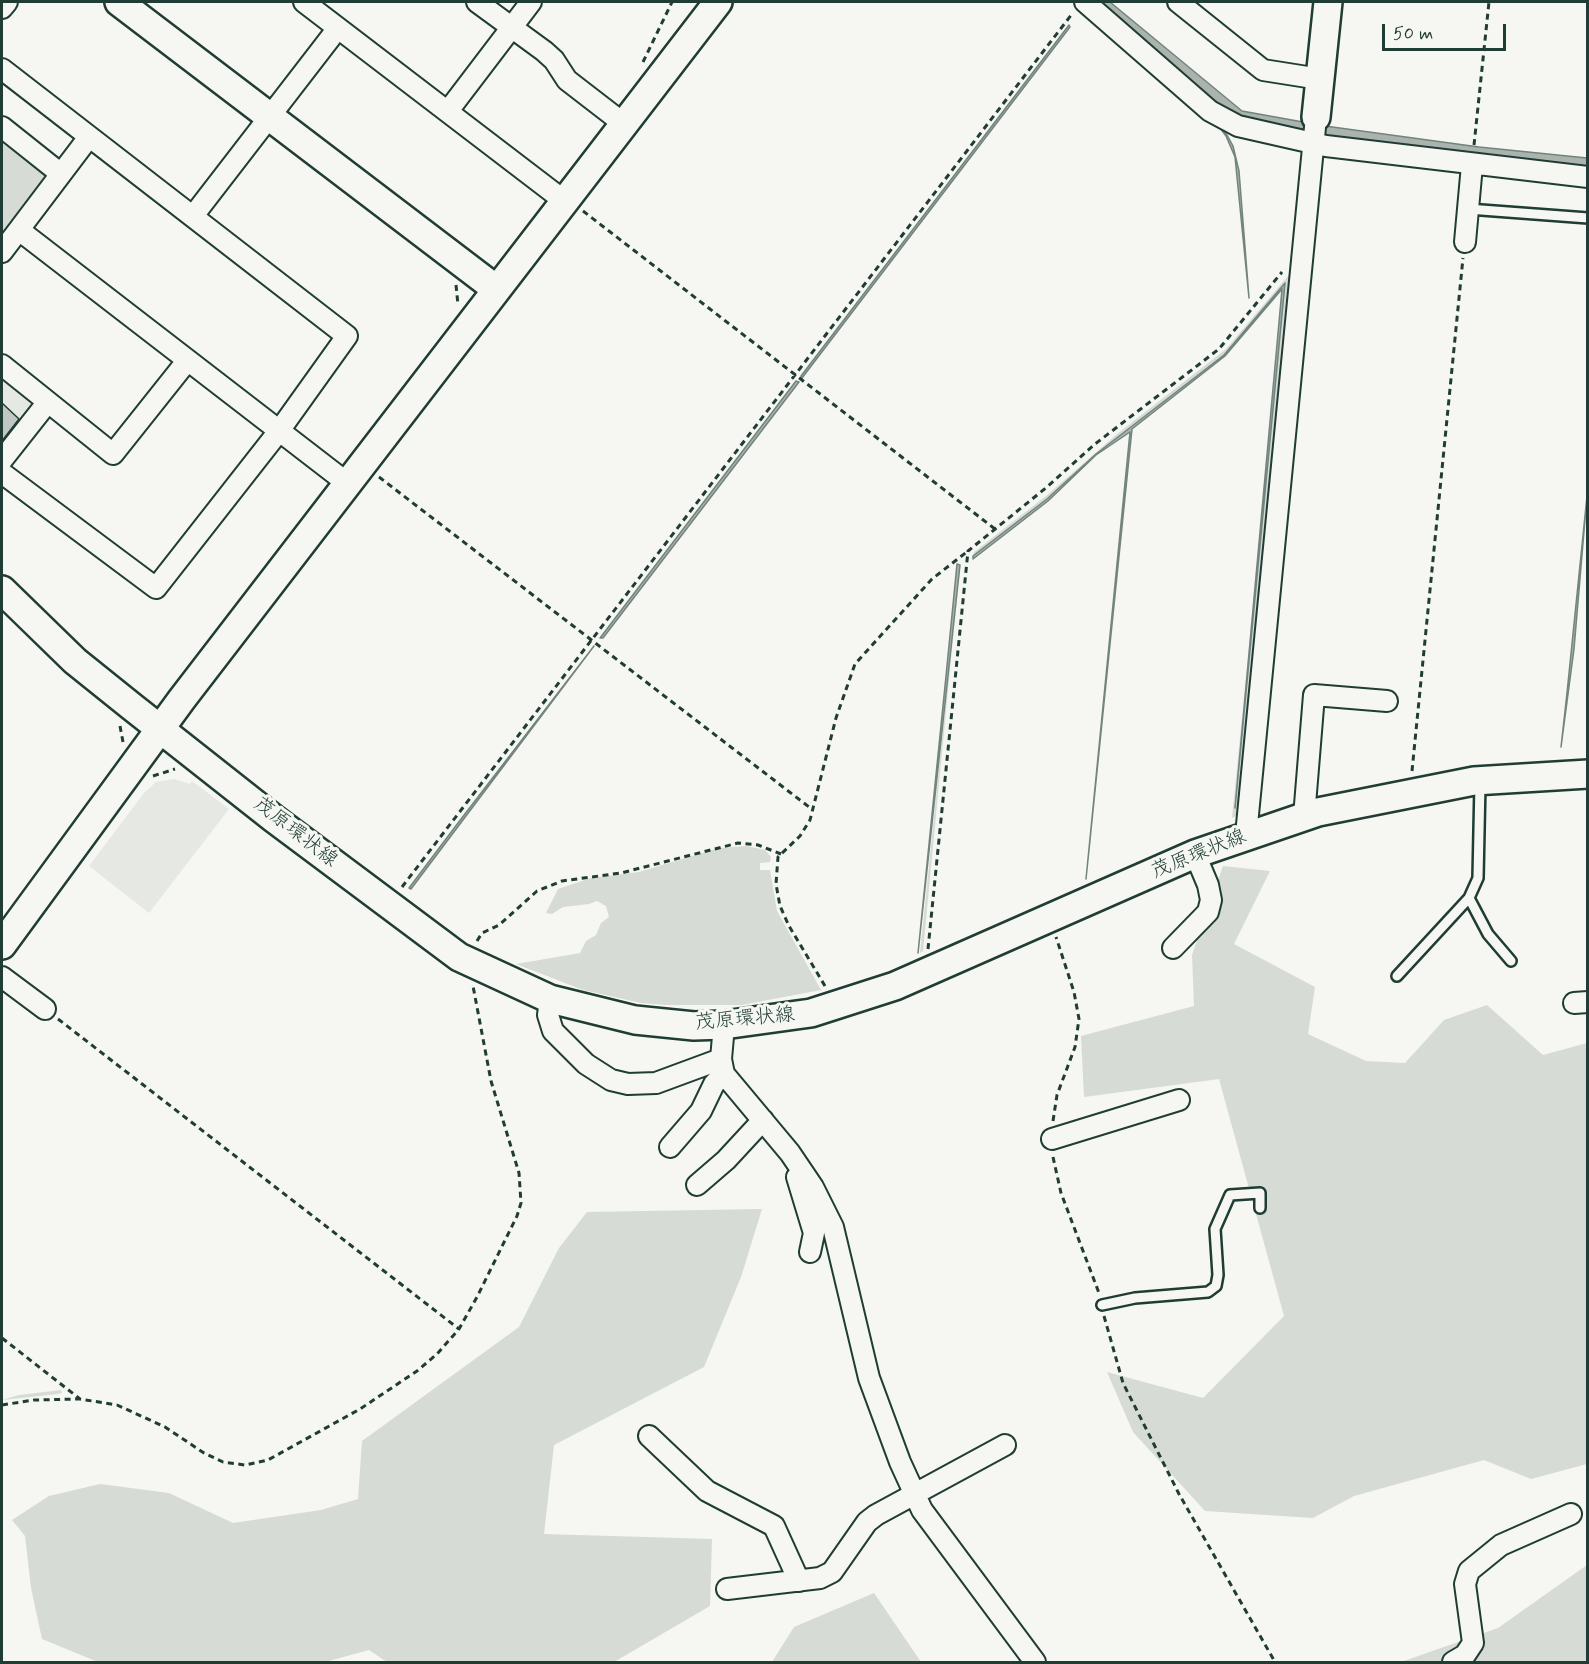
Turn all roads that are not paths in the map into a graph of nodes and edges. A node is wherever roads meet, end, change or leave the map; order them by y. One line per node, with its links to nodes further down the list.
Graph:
1 (7, 2): 10 (street)
2 (119, 2): 16 (main road)
3 (304, 2): 12 (street)
4 (477, 2): 11 (street)
5 (531, 2): 11 (street)
6 (718, 2): 17 (main road)
7 (1178, 2): 14 (street)
8 (1328, 2): 14 (main road)
9 (1080, 6): 19 (street)
10 (2, 8)
11 (511, 27): 15 (street); 17 (street)
12 (338, 28): 15 (street); 16 (street)
13 (2, 69): 20 (street)
14 (1320, 79): 19 (main road)
15 (448, 111): 24 (street)
16 (269, 117): 26 (street); 31 (main road)
17 (624, 124): 24 (main road)
18 (2, 127): 22 (street)
19 (1315, 130): 21 (street); 45 (street)
20 (89, 138): 22 (street); 26 (street)
21 (1472, 165): 23 (street); 25 (street)
22 (61, 174): 28 (street)
23 (1587, 177)
24 (564, 199): 31 (main road)
25 (1468, 209): 27 (lane); 29 (street)
26 (193, 216): 35 (street)
27 (1587, 218)
28 (19, 230): 30 (street); 32 (street)
29 (1465, 242)
30 (2, 252)
31 (496, 289): 38 (main road)
32 (186, 361): 34 (street); 35 (street)
33 (2, 365): 34 (street)
34 (47, 403): 36 (street)
35 (279, 431): 37 (street); 38 (street)
36 (2, 460)
37 (2, 473)
38 (354, 473): 41 (main road)
39 (2, 590): 41 (main road, 茂原環状線)
40 (1387, 701): 44 (street)
41 (162, 729): 48 (main road); 53 (main road, 茂原環状線)
42 (1587, 774): 43 (main road, 茂原環状線)
43 (1480, 781): 44 (main road, 茂原環状線); 47 (lane)
44 (1304, 817): 45 (main road, 茂原環状線)
45 (1246, 835): 46 (main road, 茂原環状線)
46 (1195, 854): 49 (street); 55 (main road, 茂原環状線)
47 (1469, 898): 50 (lane); 51 (lane)
48 (2, 945)
49 (1173, 948)
50 (1511, 961)
51 (1397, 976)
52 (2, 977): 54 (street)
53 (550, 999): 55 (main road, 茂原環状線); 56 (street)
54 (45, 1009)
55 (724, 1025): 56 (street)
56 (723, 1067): 58 (street); 60 (street)
57 (1179, 1100): 59 (street)
58 (763, 1120): 61 (street); 62 (street)
59 (1052, 1139)
60 (670, 1147)
61 (790, 1153): 64 (street); 68 (street)
62 (697, 1185)
63 (1260, 1208): 65 (lane)
64 (810, 1252)
65 (1102, 1305)
66 (649, 1436): 70 (street)
67 (1005, 1445): 68 (street)
68 (914, 1494): 70 (street); 72 (street)
69 (1571, 1514): 73 (street)
70 (799, 1581): 71 (street)
71 (727, 1589)
72 (1035, 1662)
73 (1453, 1662)

